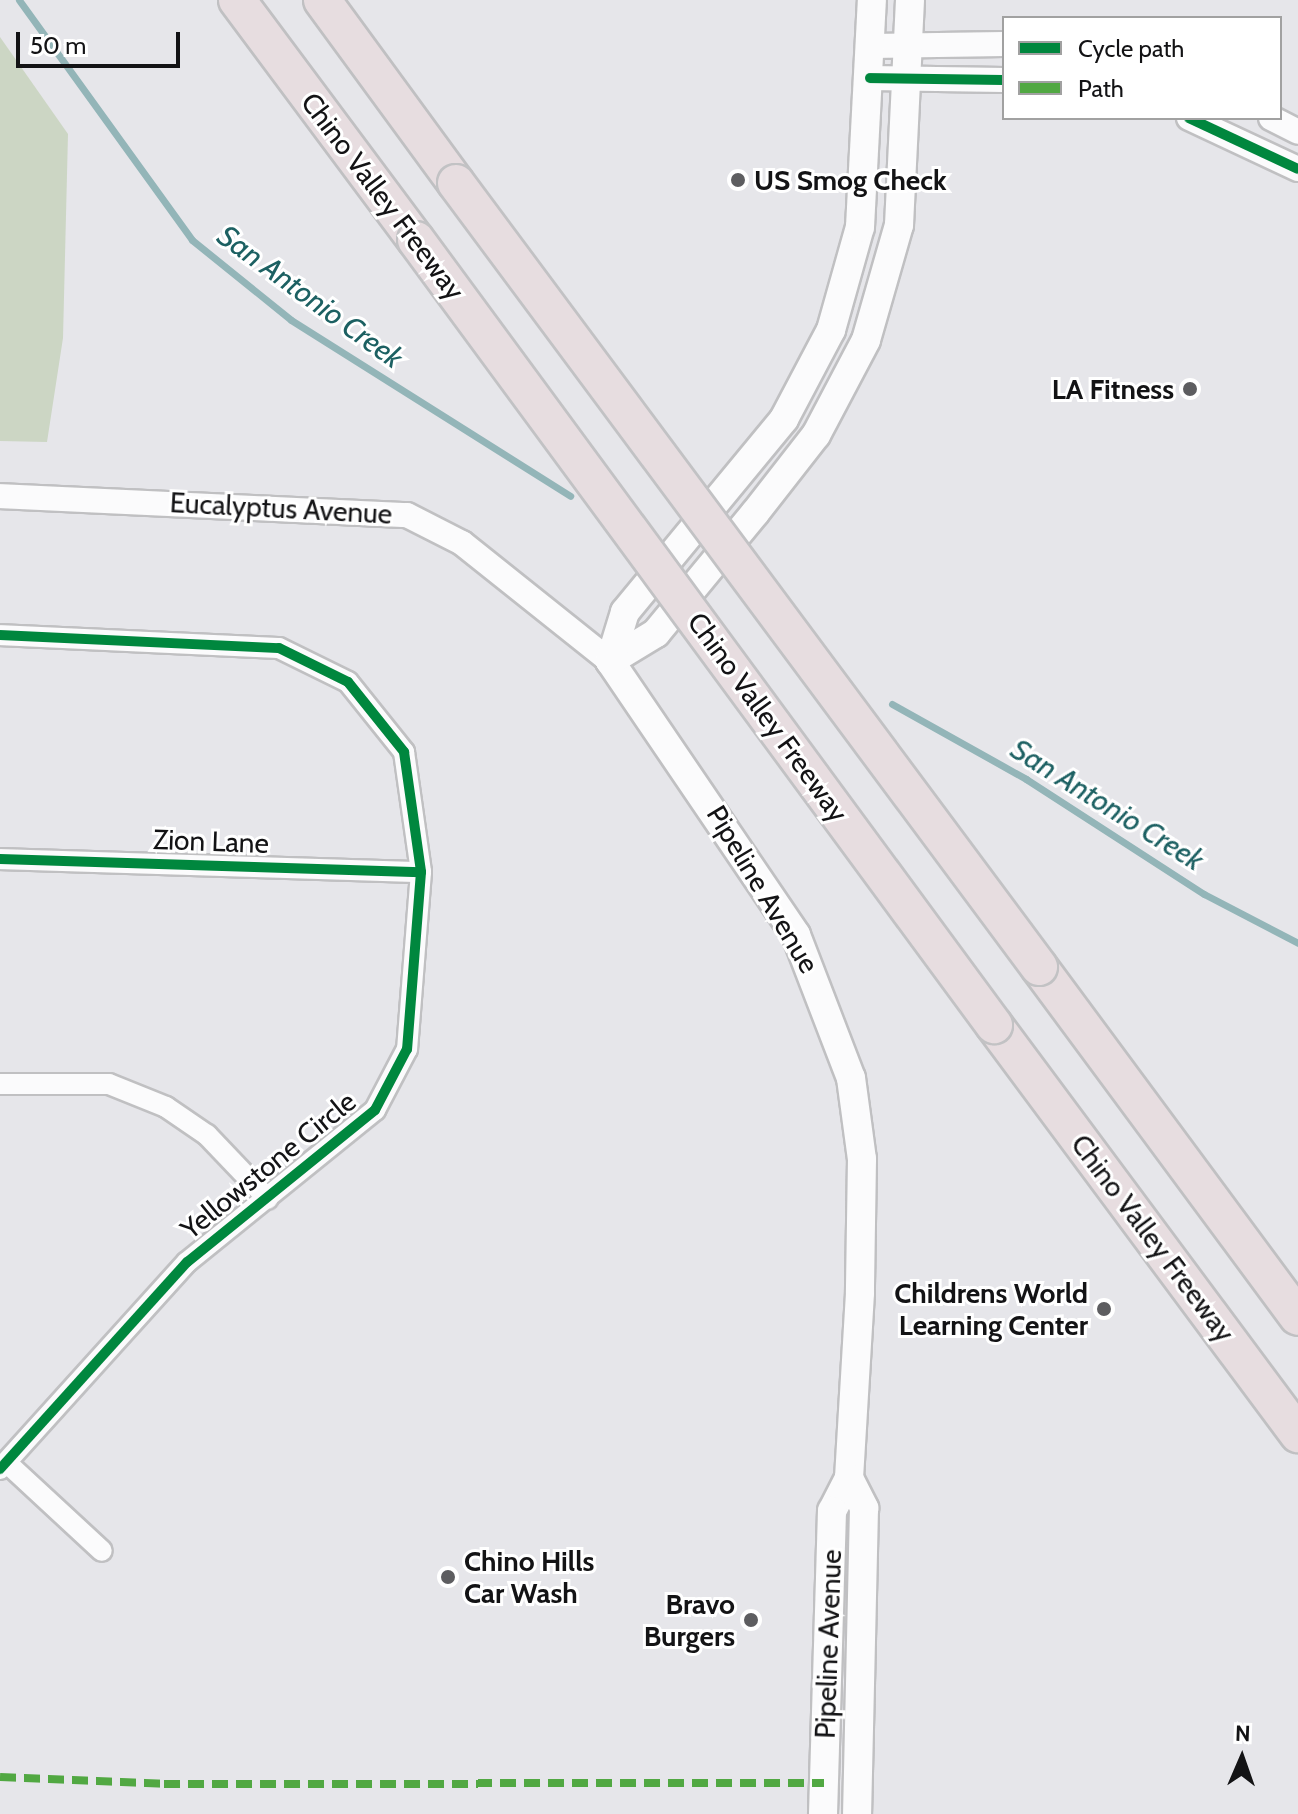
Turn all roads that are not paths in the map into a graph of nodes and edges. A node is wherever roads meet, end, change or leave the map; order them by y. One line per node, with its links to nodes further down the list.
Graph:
1 (237, 0): 23 (highway, Chino Valley Freeway, bridge)
2 (322, 0): 22 (highway, bridge)
3 (872, 0): 7 (main road)
4 (910, 0): 5 (main road)
5 (909, 40): 6 (street); 7 (street); 9 (main road)
6 (1002, 44)
7 (872, 46): 8 (main road)
8 (870, 78): 9 (street); 17 (main road)
9 (908, 78): 10 (street); 17 (main road)
10 (1002, 80)
11 (1193, 120): 14 (street)
12 (1275, 120): 13 (street)
13 (1298, 132)
14 (1298, 169)
15 (0, 496): 17 (street, Eucalyptus Avenue)
16 (0, 635): 19 (street, Yellowstone Circle)
17 (610, 661): 25 (main road, Pipeline Avenue)
18 (0, 859): 19 (street, Zion Lane)
19 (421, 872): 21 (street, Yellowstone Circle)
20 (0, 1084): 21 (street)
21 (268, 1199): 24 (street, Yellowstone Circle)
22 (1298, 1317)
23 (1298, 1434)
24 (4, 1466): 26 (street)
25 (849, 1478): 27 (main road, Pipeline Avenue); 28 (main road, Pipeline Avenue)
26 (102, 1551)
27 (857, 1806)
28 (823, 1808)

